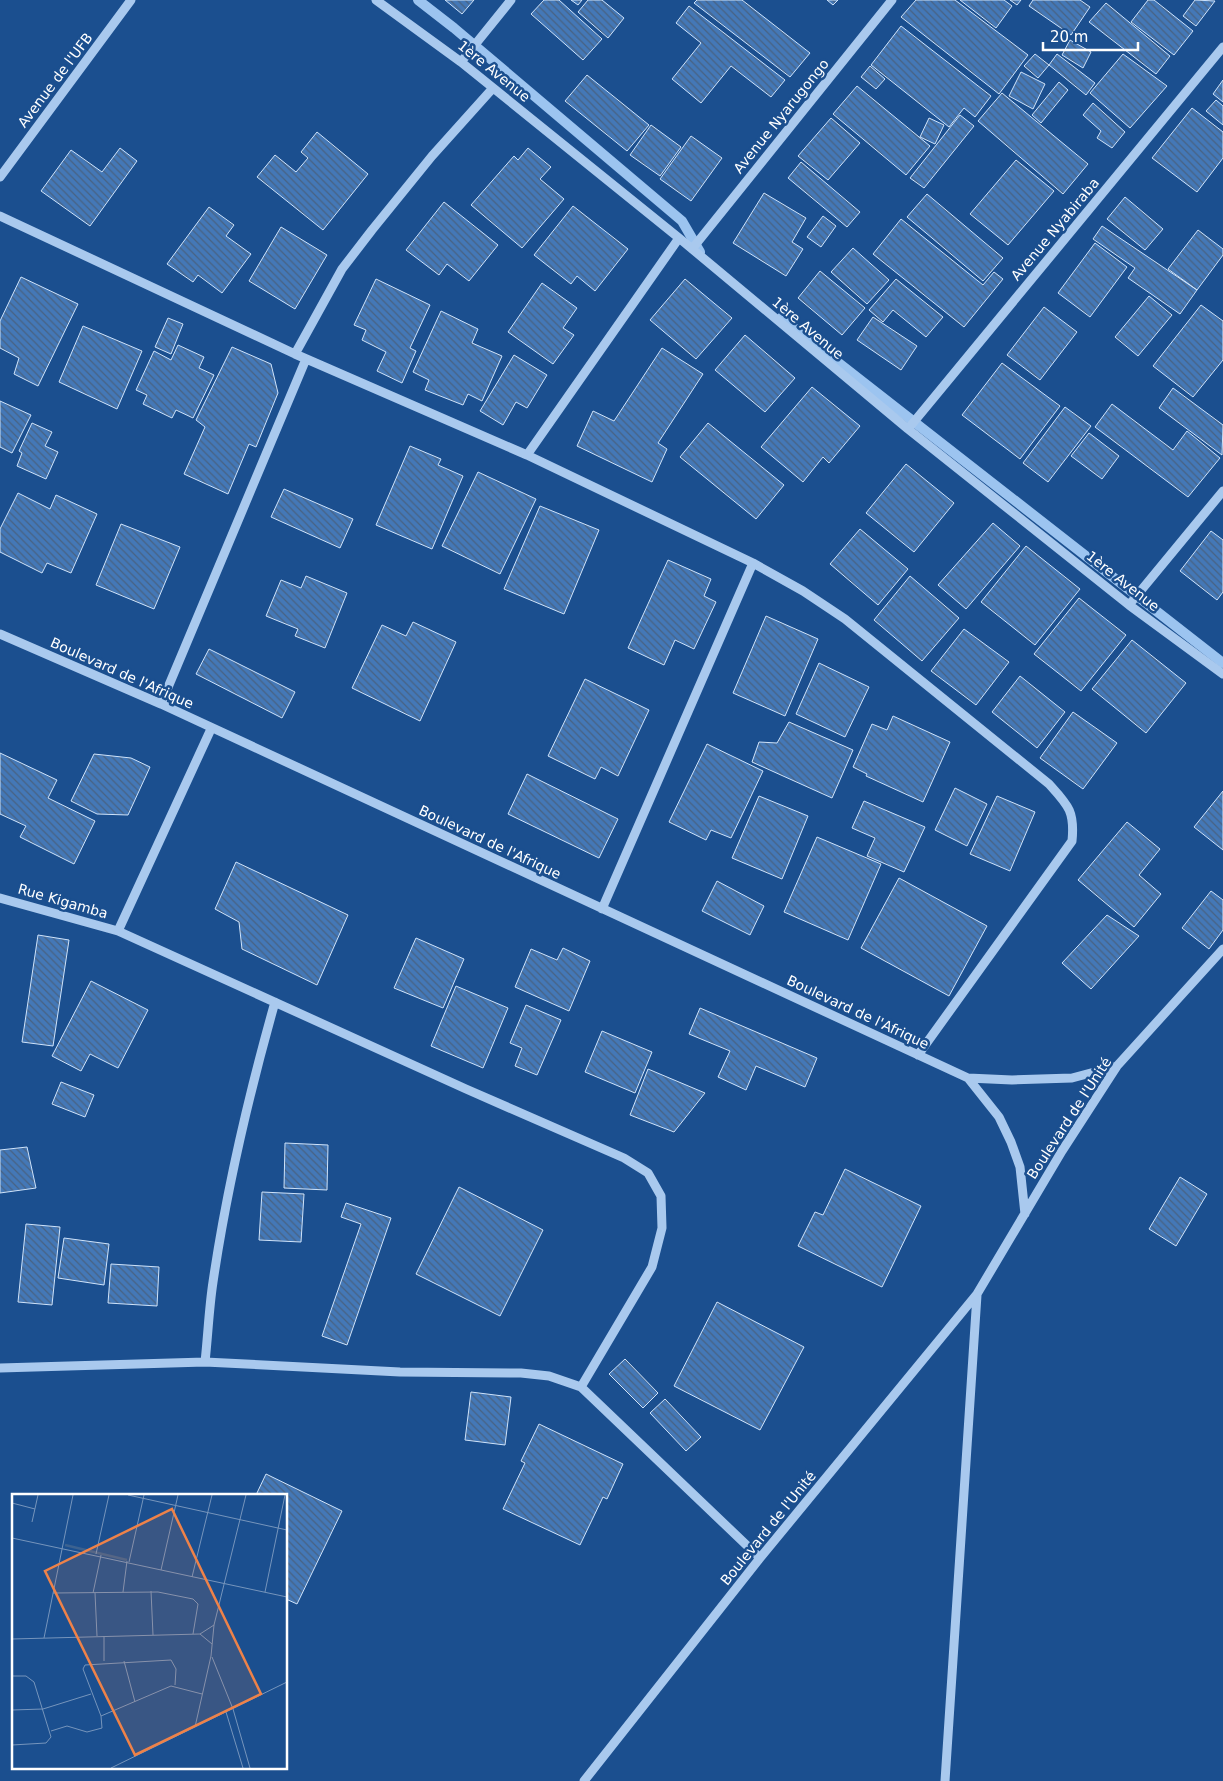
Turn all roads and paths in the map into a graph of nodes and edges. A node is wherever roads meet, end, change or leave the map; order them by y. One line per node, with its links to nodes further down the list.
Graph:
1 (131, 0): 8 (street, Avenue de l'UFB)
2 (376, 0): 6 (street, 1ère Avenue)
3 (511, 0): 6 (street)
4 (892, 0): 11 (street, Avenue Nyarugongo)
5 (1223, 47): 14 (street, Avenue Nyabiraba)
6 (461, 62): 7 (street, 1ère Avenue)
7 (493, 88): 10 (street, 1ère Avenue); 12 (street)
8 (0, 176)
9 (0, 216): 12 (street)
10 (679, 238): 11 (street, 1ère Avenue); 15 (street)
11 (692, 249): 14 (street, 1ère Avenue)
12 (295, 354): 13 (street)
13 (306, 359): 15 (street); 21 (street)
14 (908, 429): 18 (street, 1ère Avenue)
15 (527, 455): 17 (street)
16 (1223, 491): 18 (street)
17 (752, 564): 24 (street); 28 (street)
18 (1130, 604): 20 (street, 1ère Avenue)
19 (0, 634): 21 (street, Boulevard de l'Afrique)
20 (1223, 674)
21 (161, 704): 22 (street, Boulevard de l'Afrique)
22 (211, 729): 24 (street, Boulevard de l'Afrique); 25 (street)
23 (0, 898): 25 (street, Rue Kigamba)
24 (602, 909): 28 (street, Boulevard de l'Afrique)
25 (118, 931): 27 (street, Rue Kigamba)
26 (1223, 949): 29 (street, Boulevard de l'Unité)
27 (275, 1002): 33 (street); 35 (street, Rue Kigamba)
28 (918, 1055): 30 (street, Boulevard de l'Afrique)
29 (1117, 1066): 30 (street, Boulevard de l'Afrique); 31 (street, Boulevard de l'Unité)
30 (968, 1078): 31 (street, Boulevard de l'Afrique)
31 (1025, 1214): 32 (street, Boulevard de l'Unité)
32 (977, 1294): 36 (street, Boulevard de l'Unité); 38 (street, Boulevard de l'Unité)
33 (206, 1362): 34 (street); 35 (street)
34 (0, 1368)
35 (581, 1387): 36 (street)
36 (760, 1558): 37 (street, Boulevard de l'Unité)
37 (584, 1781)
38 (945, 1781)

